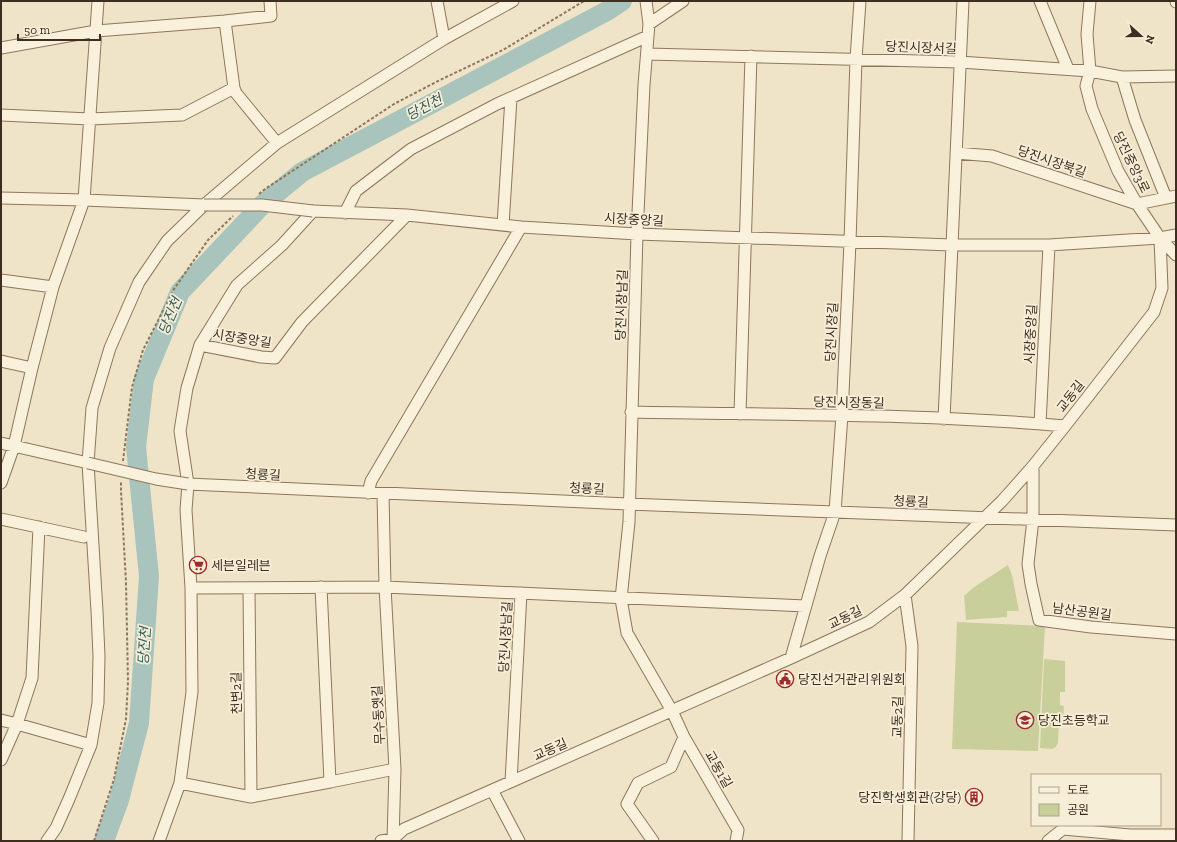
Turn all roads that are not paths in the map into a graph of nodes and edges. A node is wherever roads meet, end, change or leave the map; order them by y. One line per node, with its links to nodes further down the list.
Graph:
1 (98, 1): 13 (street)
2 (270, 1): 11 (street)
3 (437, 1): 15 (street)
4 (513, 1): 15 (street)
5 (683, 1): 12 (street)
6 (860, 1): 19 (street, 당진시장길)
7 (963, 1): 20 (street)
8 (1040, 1): 21 (street)
9 (1090, 1): 22 (street, 당진중앙3로)
10 (647, 6): 12 (street, 당진시장남길)
11 (225, 21): 13 (street); 25 (street)
12 (649, 24): 14 (street, 당진시장남길)
13 (96, 32): 16 (street); 28 (street)
14 (648, 36): 17 (street, 당진시장남길); 26 (street)
15 (444, 39): 29 (street)
16 (1, 48)
17 (647, 54): 18 (street, 당진시장서길); 41 (street, 당진시장남길)
18 (751, 56): 19 (street, 당진시장서길); 43 (street)
19 (856, 59): 20 (street, 당진시장서길); 45 (street, 당진시장길)
20 (960, 62): 21 (street, 당진시장서길); 30 (street)
21 (1068, 69): 22 (street, 당진시장서길)
22 (1090, 71): 23 (street); 34 (street, 당진중앙3로)
23 (1122, 76): 24 (street); 31 (street, 당진중앙3로)
24 (1176, 76)
25 (234, 88): 28 (street); 29 (street)
26 (511, 98): 37 (street); 39 (street)
27 (1, 115): 28 (street)
28 (90, 119): 33 (street)
29 (276, 143): 35 (street)
30 (956, 153): 34 (street, 당진시장북길); 46 (street)
31 (1171, 197): 34 (street)
32 (1, 198): 33 (street, 시장중앙길)
33 (84, 200): 35 (street, 시장중앙길); 50 (street)
34 (1137, 204): 44 (street, 당진중앙3로)
35 (204, 205): 36 (street, 시장중앙길, bridge); 62 (street)
36 (313, 211): 37 (street, 시장중앙길); 51 (street)
37 (345, 213): 38 (street, 시장중앙길)
38 (407, 215): 39 (street, 시장중앙길); 51 (street, 시장중앙길)
39 (503, 225): 40 (street, 시장중앙길)
40 (520, 227): 41 (street, 시장중앙길); 66 (street)
41 (637, 234): 43 (street, 시장중앙길); 54 (street, 당진시장남길)
42 (1176, 235): 44 (street)
43 (746, 238): 45 (street, 시장중앙길); 55 (street)
44 (1160, 238): 47 (street); 48 (street, 당진중앙3로); 59 (street, 교동길)
45 (850, 242): 46 (street); 56 (street, 당진시장길)
46 (952, 245): 47 (street); 57 (street)
47 (1049, 245): 58 (street, 시장중앙길)
48 (1176, 255)
49 (1, 280): 50 (street)
50 (53, 287): 53 (street)
51 (200, 345): 65 (street, 시장중앙길)
52 (1, 361): 53 (street)
53 (32, 368): 61 (street)
54 (631, 412): 55 (street, 당진시장동길); 68 (street, 당진시장남길)
55 (740, 414): 56 (street, 당진시장동길)
56 (842, 415): 57 (street, 당진시장동길); 69 (street, 당진시장길)
57 (944, 418): 58 (street, 당진시장동길)
58 (1040, 424): 59 (street, 당진시장동길)
59 (1065, 426): 63 (street, 교동길)
60 (1, 443): 61 (street, 청룡길)
61 (14, 446): 62 (street, 청룡길); 64 (street)
62 (88, 463): 65 (street, 청룡길, bridge); 90 (street)
63 (1033, 466): 70 (street, 교동길); 72 (street)
64 (1, 483)
65 (188, 484): 66 (street, 청룡길); 77 (street)
66 (368, 493): 67 (street, 청룡길)
67 (383, 494): 68 (street, 청룡길); 79 (street, 무수동옛길)
68 (628, 504): 69 (street, 청룡길); 82 (street, 당진시장남길)
69 (835, 512): 70 (street, 청룡길); 83 (street, 당진시장길)
70 (984, 518): 72 (street, 청룡길); 81 (street, 교동길)
71 (1, 519): 74 (street)
72 (1033, 519): 73 (street, 청룡길); 84 (street, 남산공원길)
73 (1176, 525)
74 (39, 527): 75 (street); 88 (street)
75 (84, 536)
76 (321, 587): 78 (street); 79 (street); 93 (street)
77 (191, 588): 78 (street); 95 (street)
78 (249, 588): 97 (street, 천변2길)
79 (385, 588): 80 (street); 92 (street, 무수동옛길)
80 (521, 593): 82 (street, 당진시장남길); 94 (street, 당진시장남길)
81 (905, 595): 85 (street, 교동길); 106 (street, 교동2길)
82 (621, 598): 83 (street, 당진시장남길); 86 (street, 당진시장남길)
83 (805, 606): 85 (street, 당진시장길)
84 (1176, 634)
85 (791, 658): 86 (street, 교동길)
86 (672, 710): 89 (street, 교동1길); 94 (street, 교동길)
87 (1, 720): 88 (street)
88 (16, 724): 90 (street); 91 (street)
89 (684, 737): 104 (street); 105 (street, 교동1길)
90 (91, 745): 100 (street)
91 (1, 760)
92 (395, 769): 93 (street); 99 (street, 무수동옛길)
93 (330, 782): 97 (street)
94 (511, 782): 96 (street, 교동길)
95 (180, 783): 97 (street); 101 (street)
96 (492, 790): 99 (street, 교동길); 103 (street)
97 (252, 797)
98 (1176, 835): 107 (street)
99 (393, 840): 102 (street, 교동길)
100 (47, 841)
101 (159, 841)
102 (381, 841)
103 (519, 841)
104 (653, 841)
105 (736, 841)
106 (908, 841)
107 (1048, 841)

